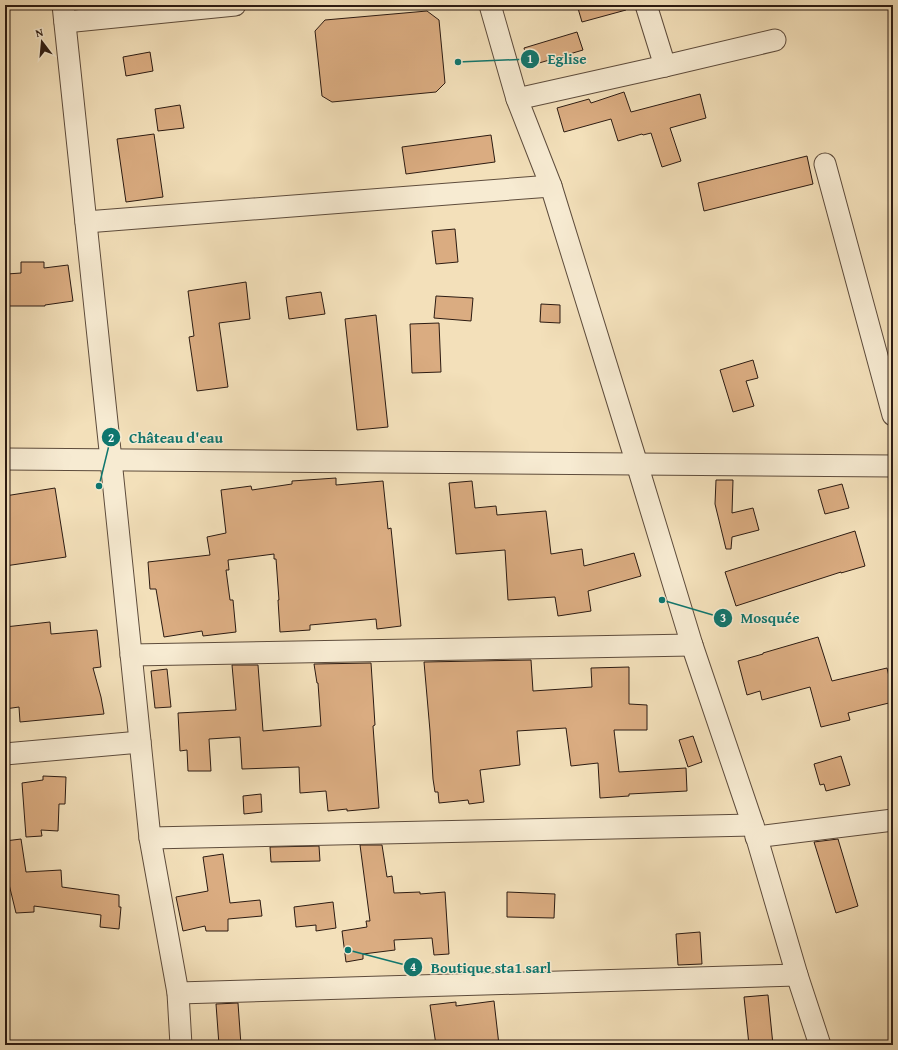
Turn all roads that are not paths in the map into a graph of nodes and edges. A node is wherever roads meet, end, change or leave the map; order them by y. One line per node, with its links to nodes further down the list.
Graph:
1 (235, 5): 4 (street)
2 (490, 5): 7 (street)
3 (646, 5): 6 (street)
4 (64, 14): 10 (street)
5 (775, 40): 6 (street)
6 (665, 66): 7 (street)
7 (517, 99): 9 (street)
8 (825, 164): 11 (street)
9 (551, 186): 10 (street); 14 (street)
10 (86, 222): 13 (street)
11 (893, 414)
12 (5, 459): 13 (street)
13 (111, 460): 14 (street); 17 (street)
14 (637, 464): 15 (street); 16 (street)
15 (893, 466)
16 (692, 645): 17 (street); 21 (street)
17 (132, 655): 18 (street)
18 (140, 742): 19 (street); 22 (street)
19 (5, 754)
20 (893, 820): 21 (street)
21 (754, 831): 22 (street); 23 (street)
22 (150, 838): 24 (street)
23 (797, 975): 24 (street); 26 (street)
24 (178, 993): 25 (street)
25 (181, 1045)
26 (820, 1045)

